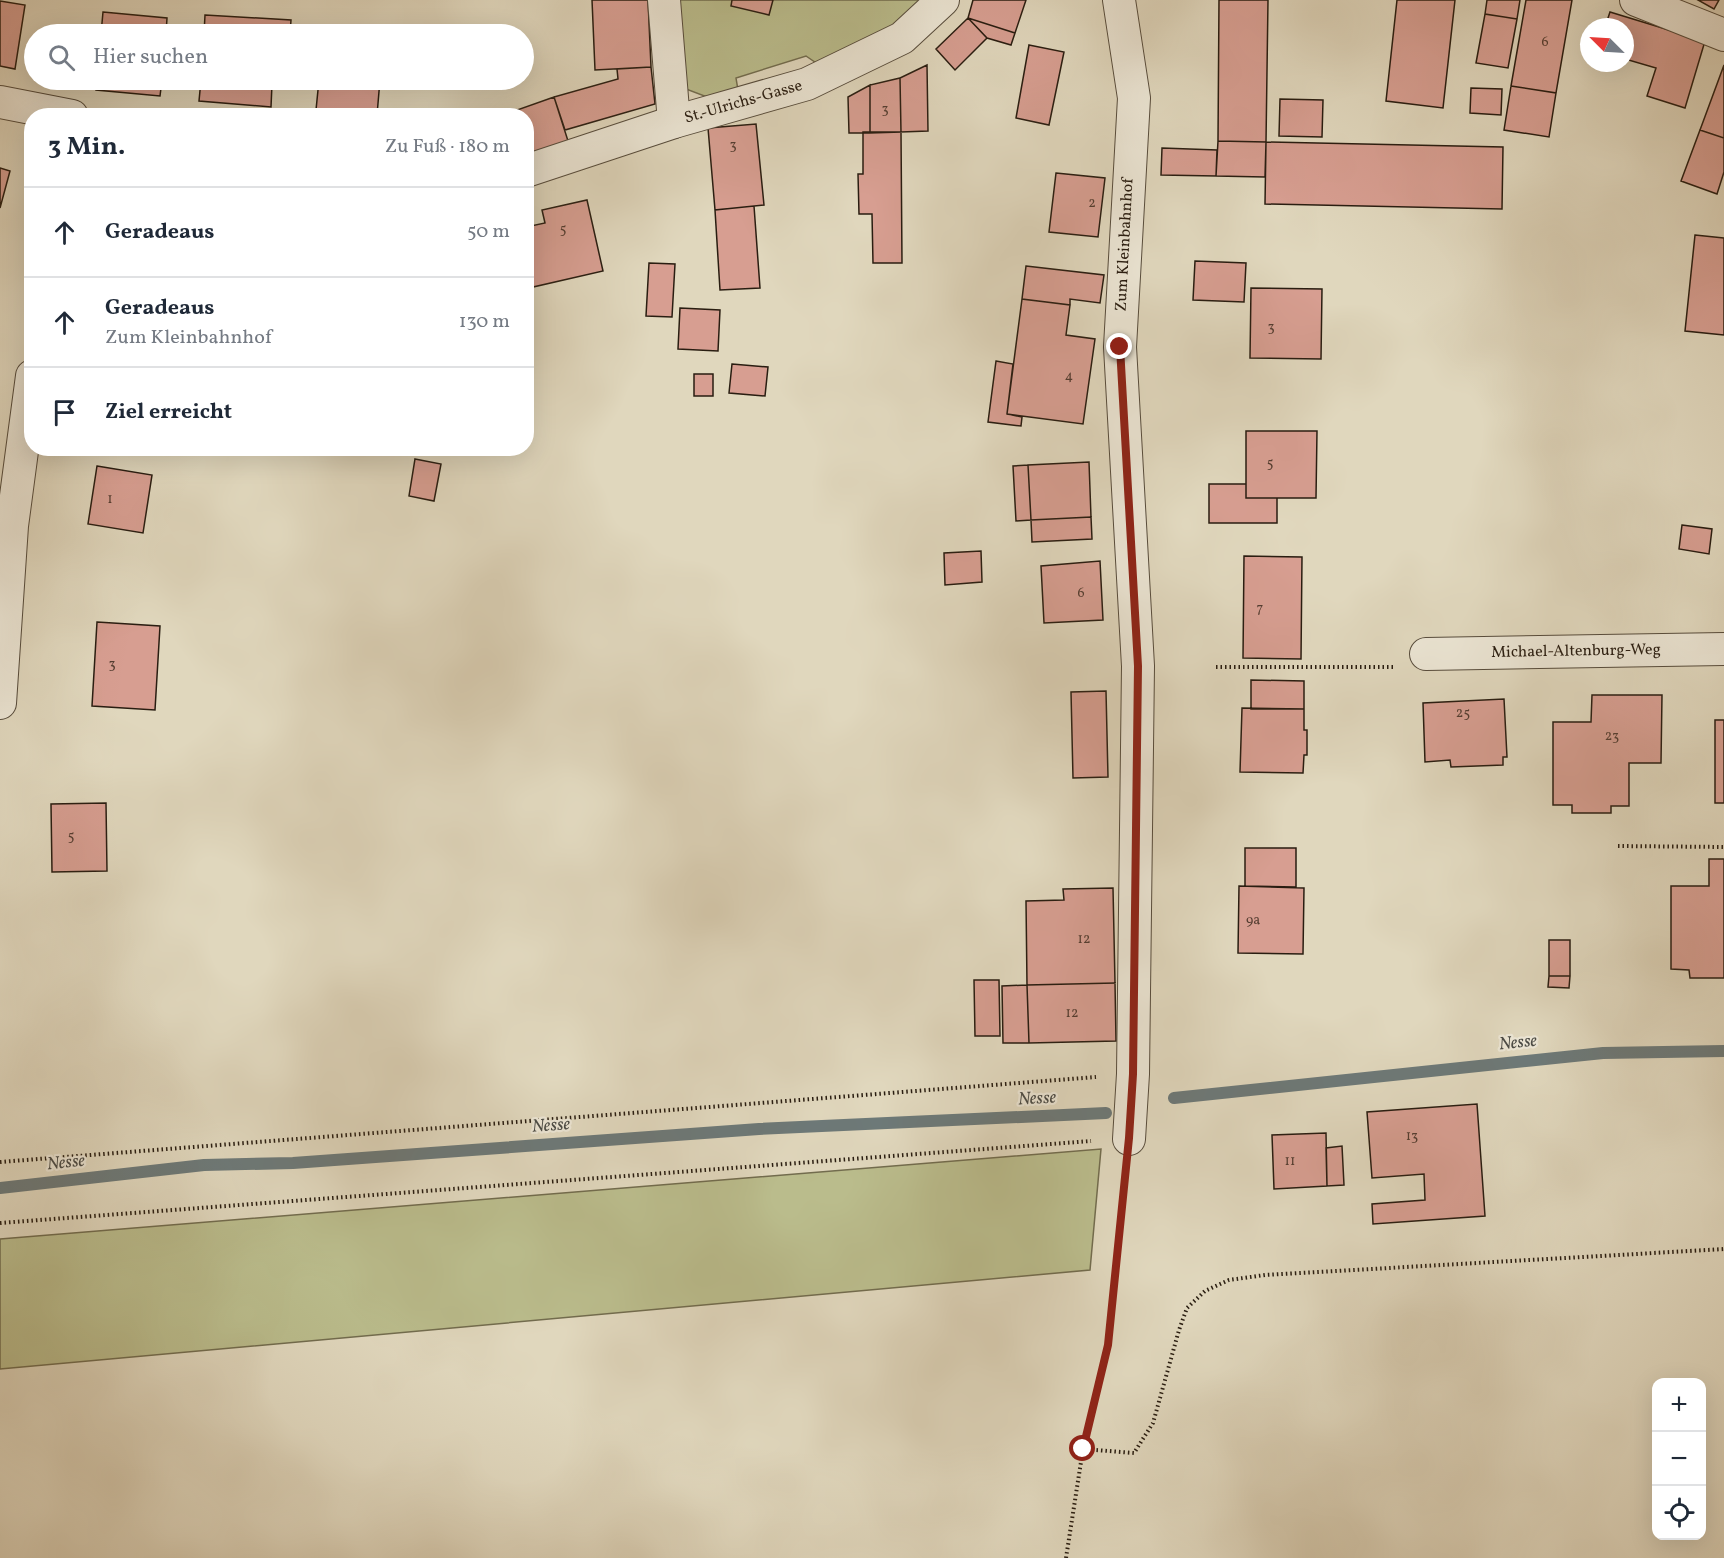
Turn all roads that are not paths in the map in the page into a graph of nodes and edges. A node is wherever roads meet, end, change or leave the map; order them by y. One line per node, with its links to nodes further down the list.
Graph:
1 (664, 0): 8 (street)
2 (943, 0): 8 (street, St.-Ulrichs-Gasse)
3 (1119, 0): 14 (street, Zum Kleinbahnhof)
4 (1636, 0): 5 (street)
5 (1724, 35)
6 (0, 102): 7 (street)
7 (31, 108)
8 (674, 122): 9 (street, St.-Ulrichs-Gasse)
9 (534, 168)
10 (24, 436): 13 (street)
11 (1724, 649): 12 (street, Michael-Altenburg-Weg)
12 (1426, 654)
13 (0, 703)
14 (1129, 1138)

